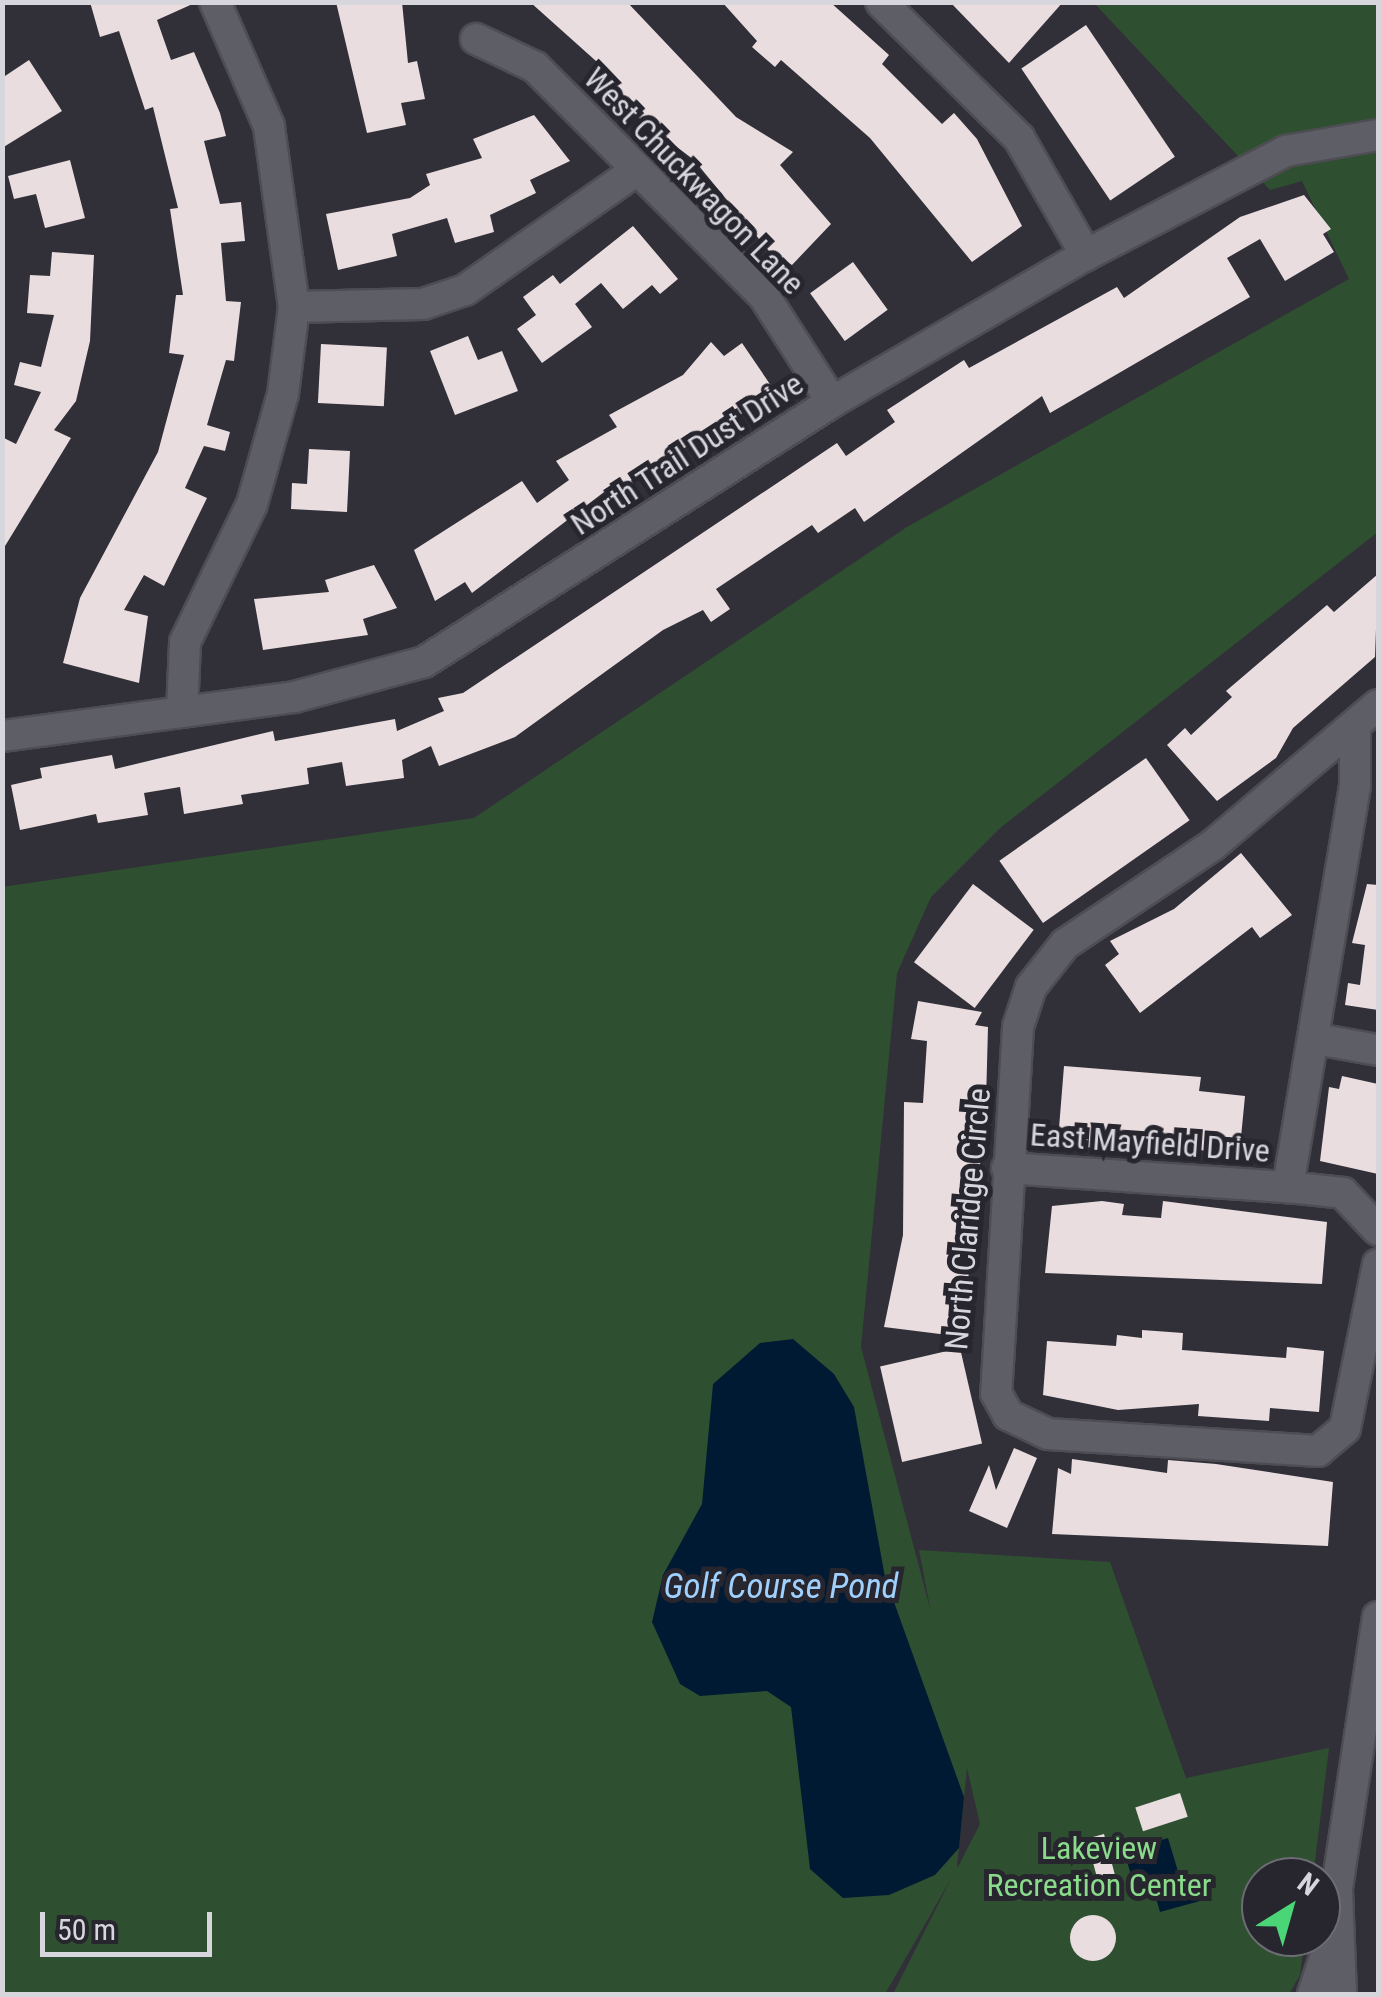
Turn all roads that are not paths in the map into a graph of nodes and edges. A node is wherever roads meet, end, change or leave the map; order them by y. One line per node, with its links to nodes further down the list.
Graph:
1 (216, 2): 7 (street)
2 (881, 2): 6 (street)
3 (476, 40): 5 (street, West Chuckwagon Lane)
4 (1378, 135): 6 (street, North Trail Dust Drive)
5 (634, 172): 7 (street); 8 (street, West Chuckwagon Lane)
6 (1086, 256): 8 (street, North Trail Dust Drive)
7 (294, 306): 9 (street)
8 (832, 402): 9 (street, North Trail Dust Drive)
9 (182, 712): 11 (street, North Trail Dust Drive)
10 (1367, 715): 12 (street, North Claridge Circle); 14 (street, North Claridge Circle)
11 (2, 736)
12 (1316, 1039): 13 (street); 15 (street, North Claridge Circle)
13 (1378, 1050)
14 (1008, 1168): 15 (street, East Mayfield Drive); 17 (street, North Claridge Circle)
15 (1288, 1187): 16 (street)
16 (1378, 1230)
17 (1378, 1264)
18 (1378, 1618): 19 (street)
19 (1341, 1862)
20 (1326, 1957): 22 (street)
21 (1337, 1957): 23 (street)
22 (1314, 1994)
23 (1340, 1994)

